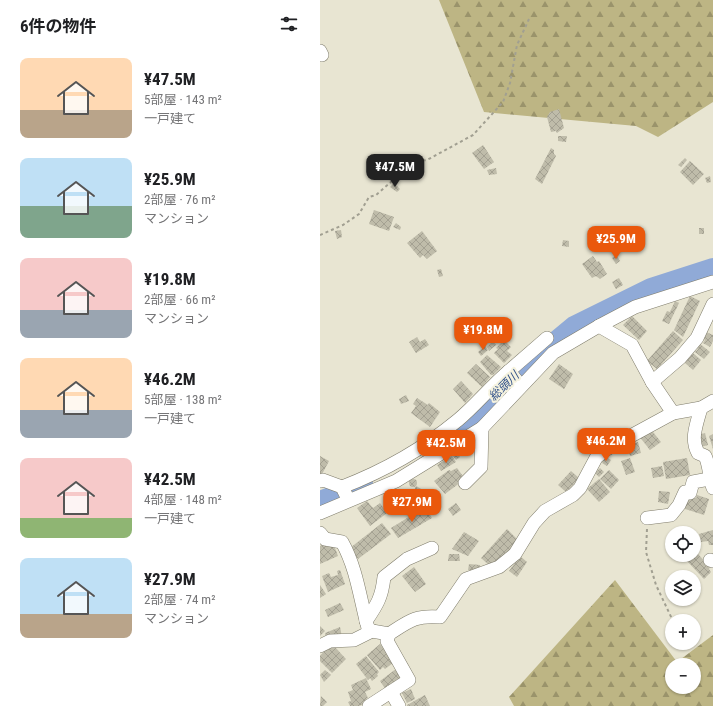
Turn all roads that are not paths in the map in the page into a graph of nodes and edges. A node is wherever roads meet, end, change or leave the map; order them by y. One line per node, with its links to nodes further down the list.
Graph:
1 (713, 282): 3 (street)
2 (713, 304): 6 (street)
3 (599, 326): 6 (street); 7 (street)
4 (547, 338): 5 (street)
5 (509, 371): 7 (street); 15 (street)
6 (652, 382): 10 (street)
7 (521, 386): 11 (street)
8 (713, 401): 9 (street)
9 (701, 408): 10 (street); 14 (street)
10 (673, 413): 22 (street)
11 (482, 428): 13 (street); 16 (street)
12 (320, 481): 15 (street)
13 (465, 482)
14 (711, 484): 18 (street)
15 (342, 487): 16 (street)
16 (349, 500): 17 (street)
17 (320, 514)
18 (647, 518)
19 (320, 533): 21 (street)
20 (432, 548): 21 (street)
21 (369, 626): 22 (street); 23 (street)
22 (389, 634): 24 (street)
23 (320, 646)
24 (391, 692): 25 (street); 26 (street)
25 (369, 706)
26 (399, 706)

